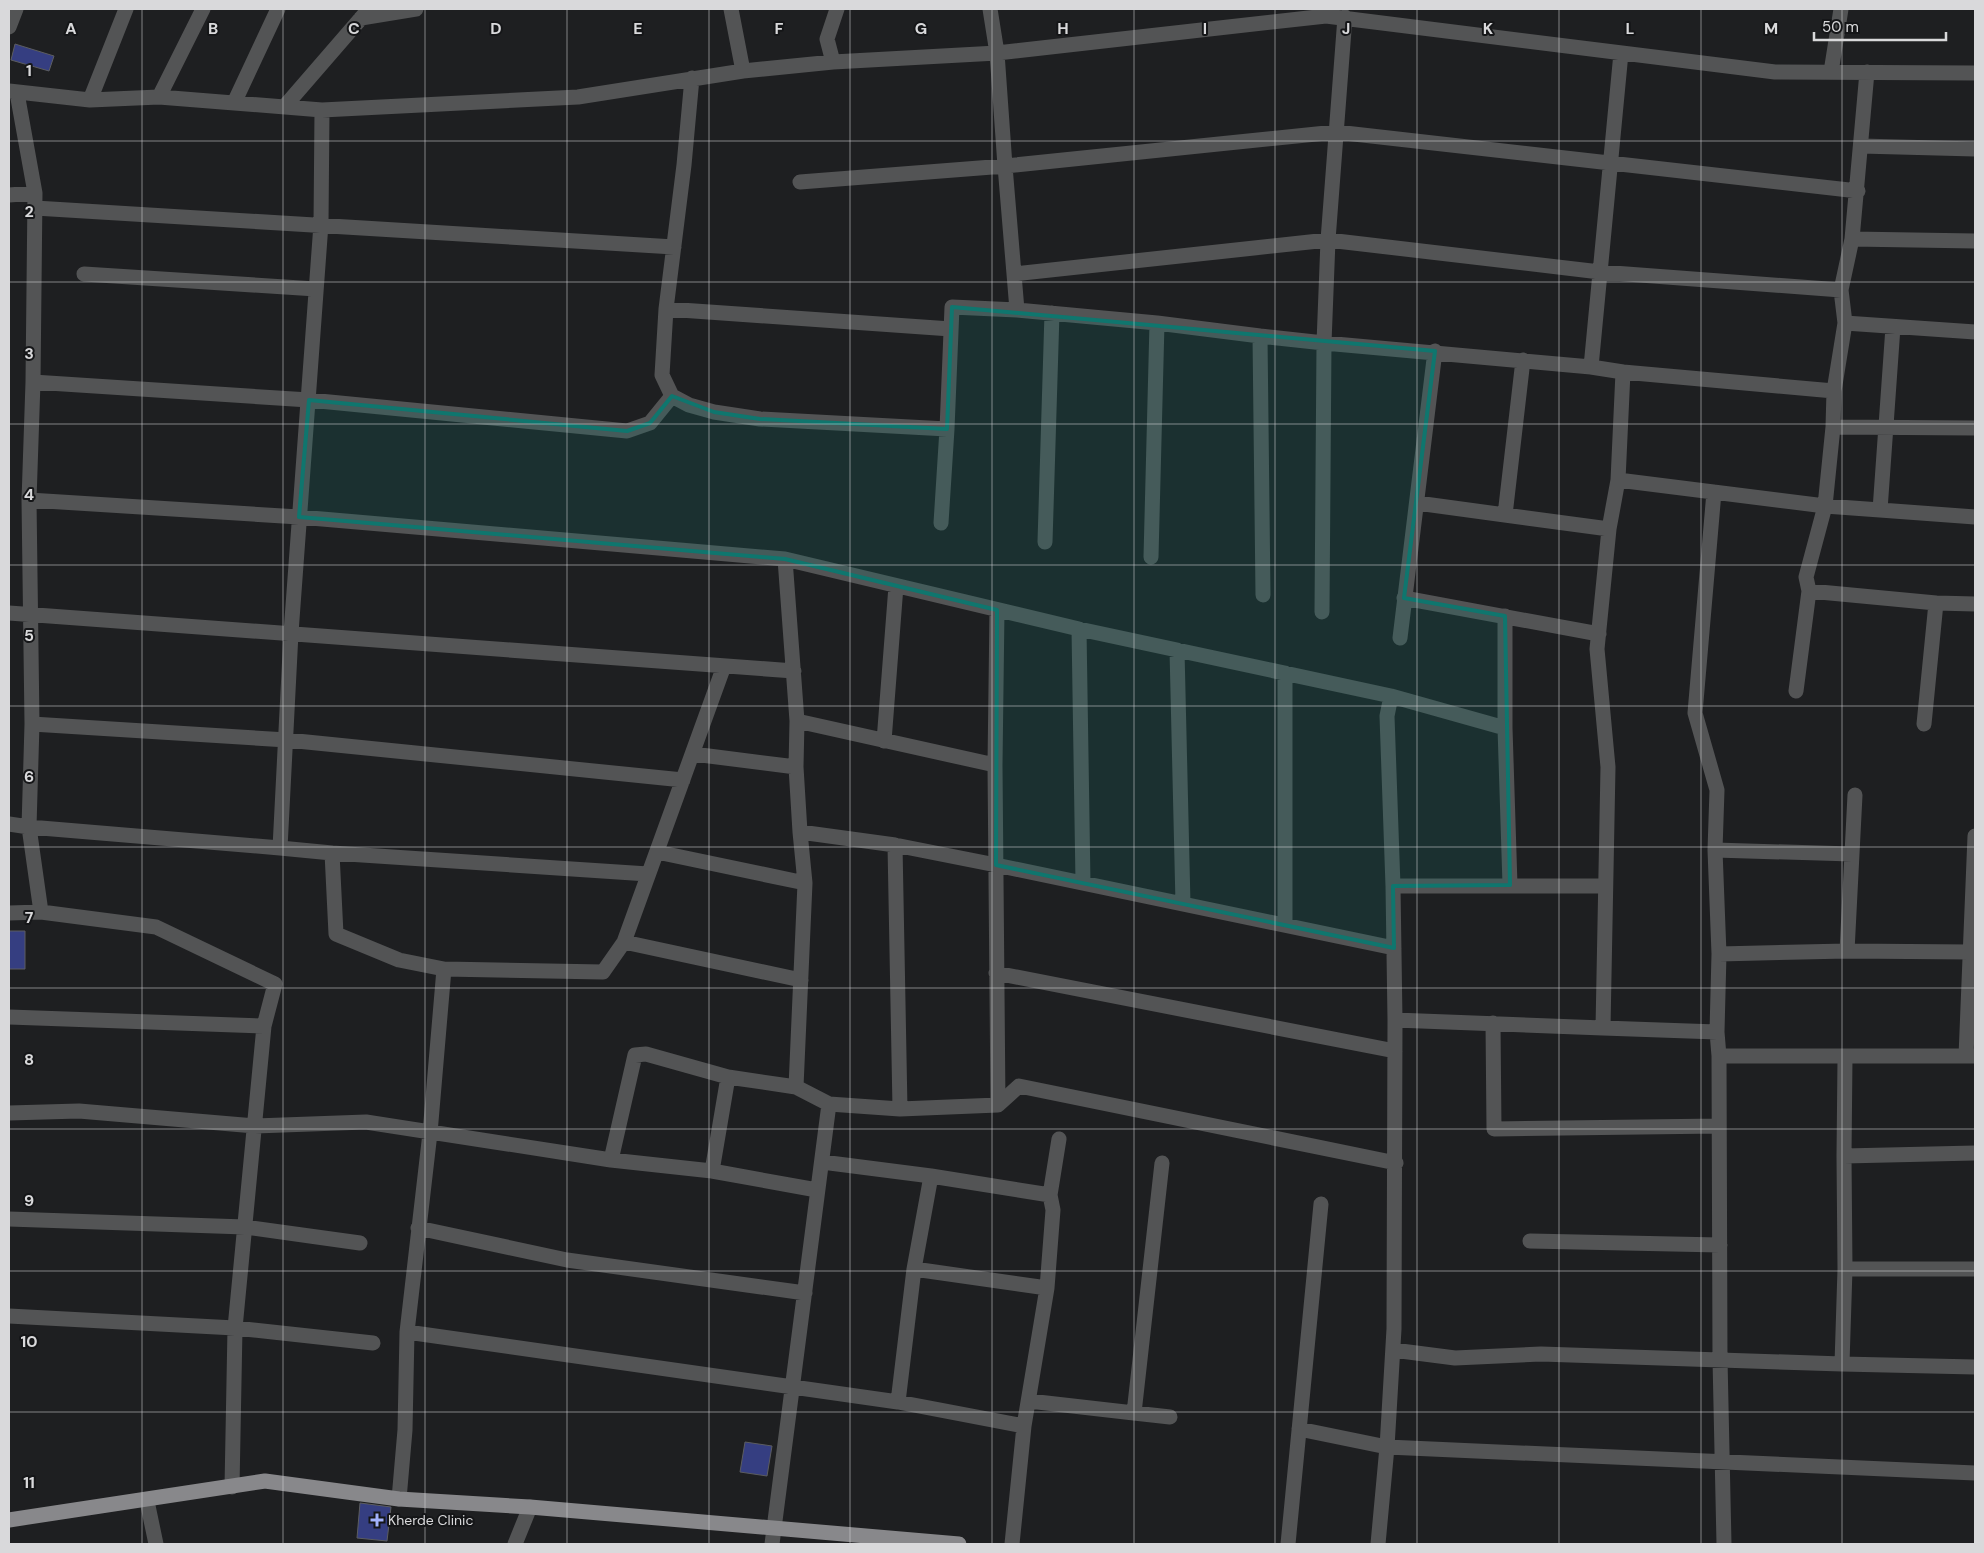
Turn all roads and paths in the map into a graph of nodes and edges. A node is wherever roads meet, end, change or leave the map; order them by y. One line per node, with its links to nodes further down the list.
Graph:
1 (16, 9): 12 (street)
2 (126, 9): 23 (street)
3 (203, 9): 22 (street)
4 (278, 9): 24 (street)
5 (416, 9): 10 (street)
6 (731, 9): 16 (street)
7 (837, 9): 15 (street)
8 (990, 9): 13 (street)
9 (1841, 9): 17 (street)
10 (365, 14): 25 (street)
11 (1341, 15): 13 (street); 14 (street); 27 (street)
12 (9, 27)
13 (997, 53): 15 (street); 31 (street)
14 (1620, 53): 17 (street); 30 (street)
15 (833, 62): 16 (street)
16 (743, 71): 20 (street)
17 (1831, 72): 18 (street)
18 (1867, 72): 19 (street); 28 (street)
19 (1975, 73)
20 (692, 78): 26 (street); 41 (street)
21 (13, 92): 23 (street); 34 (street)
22 (159, 97): 23 (street); 24 (street)
23 (90, 100)
24 (234, 103): 25 (street)
25 (285, 106): 26 (street)
26 (322, 110): 37 (street)
27 (1336, 132): 30 (street); 31 (street); 39 (street)
28 (1861, 146): 29 (street); 33 (street)
29 (1975, 149)
30 (1610, 164): 33 (street); 42 (street)
31 (1005, 166): 32 (street); 44 (street)
32 (800, 182)
33 (1858, 191): 38 (street)
34 (35, 193): 35 (street); 36 (street)
35 (9, 195)
36 (35, 208): 37 (street); 61 (street)
37 (321, 224): 41 (street); 45 (street)
38 (1852, 239): 40 (street); 46 (street)
39 (1328, 240): 42 (street); 44 (street); 56 (street)
40 (1975, 241)
41 (674, 247): 47 (street)
42 (1600, 272): 46 (street); 59 (street)
43 (84, 274): 45 (street)
44 (1014, 274): 48 (street)
45 (316, 289): 64 (street)
46 (1841, 290): 51 (street)
47 (666, 308): 53 (street); 63 (street)
48 (1017, 310): 49 (street); 53 (street)
49 (1052, 313): 50 (street); 80 (street)
50 (1158, 323): 55 (street); 81 (street)
51 (1845, 323): 52 (street); 62 (street)
52 (1893, 327): 54 (street); 66 (street)
53 (951, 329): 68 (street)
54 (1975, 332)
55 (1260, 336): 56 (street); 85 (street)
56 (1324, 343): 57 (street); 90 (street)
57 (1435, 352): 58 (street); 72 (street)
58 (1523, 360): 59 (street); 75 (street)
59 (1591, 367): 60 (street)
60 (1622, 372): 62 (street); 69 (street)
61 (33, 382): 64 (street); 71 (street)
62 (1834, 390): 65 (street)
63 (672, 396): 64 (street); 68 (street)
64 (309, 400): 76 (street)
65 (1833, 427): 66 (street); 73 (street)
66 (1884, 427): 67 (street); 74 (street)
67 (1975, 428)
68 (947, 429): 78 (street)
69 (1618, 480): 70 (street); 79 (street)
70 (1714, 492): 73 (street); 121 (street)
71 (29, 500): 76 (street); 92 (street)
72 (1417, 503): 75 (street); 86 (street)
73 (1825, 506): 74 (street); 84 (street)
74 (1880, 510): 77 (street)
75 (1505, 515): 79 (street)
76 (300, 517): 82 (street); 95 (street)
77 (1975, 517)
78 (941, 523)
79 (1609, 529): 96 (street)
80 (1045, 542)
81 (1151, 557)
82 (785, 558): 83 (street); 100 (street)
83 (896, 586): 89 (street); 109 (street)
84 (1808, 591): 87 (street); 102 (street)
85 (1263, 595)
86 (1404, 598): 93 (street); 97 (street)
87 (1936, 602): 88 (street); 106 (street)
88 (1975, 604)
89 (998, 610): 94 (street); 111 (street)
90 (1322, 612)
91 (9, 613): 92 (street)
92 (30, 614): 95 (street); 105 (street)
93 (1505, 616): 96 (street); 107 (street)
94 (1079, 629): 98 (street); 128 (street)
95 (291, 633): 99 (street); 108 (street)
96 (1599, 634): 131 (street)
97 (1400, 638)
98 (1177, 650): 101 (street); 132 (street)
99 (724, 666): 100 (street); 110 (street)
100 (794, 671): 104 (street)
101 (1285, 673): 103 (street); 135 (street)
102 (1796, 691)
103 (1391, 696): 107 (street); 130 (street)
104 (797, 721): 109 (street); 112 (street)
105 (32, 724): 108 (street); 116 (street)
106 (1924, 724)
107 (1505, 728): 129 (street)
108 (287, 740): 113 (street); 120 (street)
109 (884, 741): 111 (street)
110 (693, 754): 112 (street); 113 (street)
111 (995, 765): 125 (street)
112 (796, 768): 117 (street)
113 (683, 780): 122 (street)
114 (1855, 795): 124 (street)
115 (9, 824): 116 (street)
116 (29, 826): 120 (street); 133 (street)
117 (800, 832): 119 (street); 127 (street)
118 (1975, 836): 139 (street)
119 (895, 845): 125 (street); 158 (street)
120 (280, 848): 123 (street)
121 (1715, 850): 124 (street); 140 (street)
122 (657, 852): 126 (street); 127 (street)
123 (332, 853): 126 (street); 141 (street)
124 (1852, 854): 138 (street)
125 (996, 865): 128 (street); 142 (street)
126 (648, 874): 136 (street)
127 (805, 883): 143 (street)
128 (1083, 883): 132 (street)
129 (1510, 885): 130 (street); 131 (street)
130 (1393, 886): 137 (street)
131 (1605, 886): 148 (street)
132 (1183, 904): 135 (street)
133 (41, 912): 134 (street); 147 (street)
134 (9, 913)
135 (1285, 923): 137 (street)
136 (624, 942): 141 (street); 143 (street)
137 (1394, 948): 145 (street)
138 (1847, 951): 139 (street); 140 (street)
139 (1970, 952): 152 (street)
140 (1719, 954): 149 (street)
141 (444, 969): 162 (street)
142 (996, 973): 150 (street); 157 (street)
143 (801, 980): 155 (street)
144 (9, 1017): 147 (street)
145 (1395, 1020): 146 (street); 150 (street)
146 (1493, 1024): 148 (street); 161 (street)
147 (264, 1026): 160 (street)
148 (1603, 1028): 149 (street)
149 (1717, 1032): 151 (street)
150 (1395, 1051): 169 (street)
151 (1719, 1056): 153 (street); 161 (street)
152 (1971, 1056): 153 (street)
153 (1845, 1058): 165 (street)
154 (728, 1077): 155 (street); 166 (street); 170 (street)
155 (796, 1087): 156 (street)
156 (829, 1104): 158 (street); 167 (street)
157 (998, 1105): 158 (street); 169 (street)
158 (900, 1109)
159 (9, 1113): 160 (street)
160 (255, 1126): 162 (street); 176 (street)
161 (1719, 1126): 180 (street)
162 (430, 1133): 166 (street); 177 (street)
163 (1059, 1139): 173 (street)
164 (1975, 1153): 165 (street)
165 (1844, 1156): 182 (street)
166 (611, 1160): 170 (street)
167 (822, 1162): 171 (street); 172 (street)
168 (1162, 1163): 197 (street)
169 (1396, 1163): 190 (street)
170 (712, 1171): 172 (street)
171 (931, 1176): 173 (street); 181 (street)
172 (817, 1190): 185 (street)
173 (1050, 1194): 184 (street)
174 (1322, 1204): 200 (street)
175 (9, 1218): 176 (street)
176 (245, 1227): 179 (street); 187 (street)
177 (418, 1228): 185 (street); 188 (street)
178 (1530, 1241): 180 (street)
179 (360, 1243)
180 (1720, 1245): 191 (street)
181 (914, 1269): 184 (street); 196 (street)
182 (1845, 1269): 183 (street); 192 (street)
183 (1975, 1269)
184 (1047, 1288): 195 (street)
185 (805, 1293): 194 (street)
186 (9, 1316): 187 (street)
187 (235, 1328): 189 (street); 204 (street)
188 (407, 1332): 194 (street); 205 (street)
189 (373, 1343)
190 (1393, 1350): 191 (street); 201 (street)
191 (1720, 1359): 192 (street); 202 (street)
192 (1842, 1364): 193 (street)
193 (1975, 1366)
194 (794, 1387): 196 (street); 209 (street)
195 (1029, 1401): 197 (street); 199 (street)
196 (898, 1402): 199 (street)
197 (1134, 1413): 198 (street)
198 (1170, 1417)
199 (1024, 1426): 214 (street)
200 (1299, 1429): 201 (street); 215 (street)
201 (1386, 1447): 202 (street); 216 (street)
202 (1722, 1463): 203 (street); 217 (street)
203 (1975, 1472)
204 (232, 1487): 205 (main road); 206 (main road)
205 (399, 1499): 207 (main road)
206 (147, 1501): 208 (main road); 210 (street)
207 (530, 1507): 209 (main road); 211 (street)
208 (9, 1520)
209 (775, 1527): 212 (street); 213 (main road)
210 (156, 1544)
211 (516, 1544)
212 (772, 1544)
213 (959, 1544)
214 (1012, 1544)
215 (1288, 1544)
216 (1378, 1544)
217 (1724, 1544)

